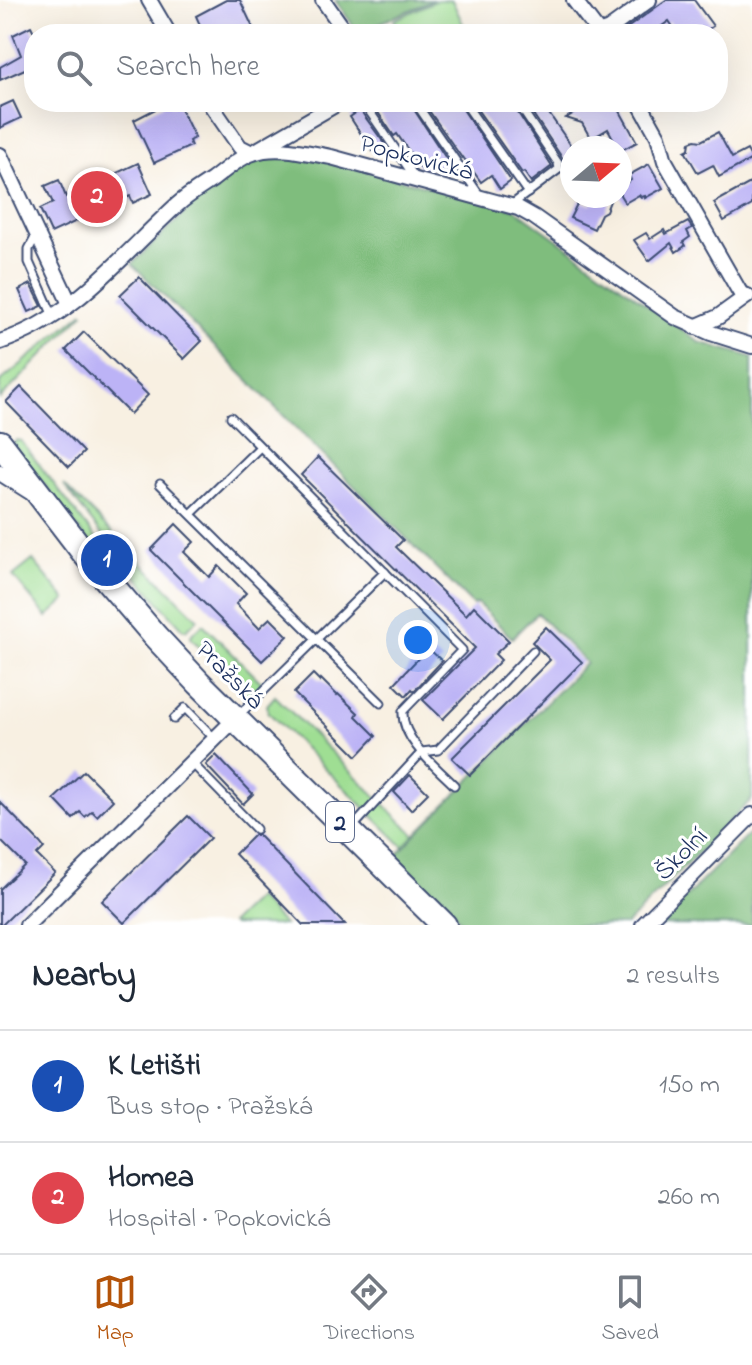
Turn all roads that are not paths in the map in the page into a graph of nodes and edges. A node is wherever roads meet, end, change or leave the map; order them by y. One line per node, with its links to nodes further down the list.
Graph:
1 (149, 0): 5 (street)
2 (323, 0): 6 (street)
3 (574, 0): 7 (street)
4 (649, 0): 8 (street)
5 (163, 24)
6 (340, 24)
7 (591, 24)
8 (616, 24)
9 (216, 112): 16 (street)
10 (323, 112): 16 (street)
11 (370, 112): 18 (lane)
12 (422, 112): 20 (lane)
13 (471, 112): 19 (lane)
14 (524, 112): 19 (lane)
15 (645, 112): 23 (street)
16 (252, 153): 18 (street, Popkovická); 24 (street)
17 (0, 155): 22 (street)
18 (418, 181): 20 (street, Popkovická)
19 (528, 193): 21 (lane)
20 (482, 199): 21 (street, Popkovická)
21 (509, 206): 27 (street, Popkovická)
22 (37, 234): 24 (street); 26 (lane)
23 (749, 296): 25 (street)
24 (70, 304): 26 (street)
25 (730, 309): 27 (street); 28 (street)
26 (53, 316): 29 (street)
27 (695, 327): 28 (street, Popkovická)
28 (728, 338): 30 (street, Popkovická)
29 (0, 342)
30 (752, 346)
31 (231, 417): 33 (lane)
32 (0, 443): 36 (main road, Pražská / 2)
33 (260, 447): 37 (lane); 38 (lane)
34 (0, 473): 36 (street)
35 (160, 484): 37 (lane)
36 (53, 513): 42 (main road, Pražská / 2)
37 (191, 514): 39 (lane)
38 (385, 572): 39 (lane); 45 (lane)
39 (317, 639): 41 (lane); 42 (lane)
40 (533, 651): 45 (lane)
41 (381, 703)
42 (236, 718): 44 (street); 50 (main road, Pražská / 2)
43 (174, 719): 44 (lane)
44 (215, 739): 46 (street)
45 (422, 752): 47 (lane); 50 (lane)
46 (191, 762): 49 (lane); 51 (street)
47 (454, 785)
48 (752, 815): 53 (street, Školní)
49 (256, 829)
50 (349, 831): 52 (main road, Pražská / 2)
51 (33, 923)
52 (444, 925)
53 (643, 925)

